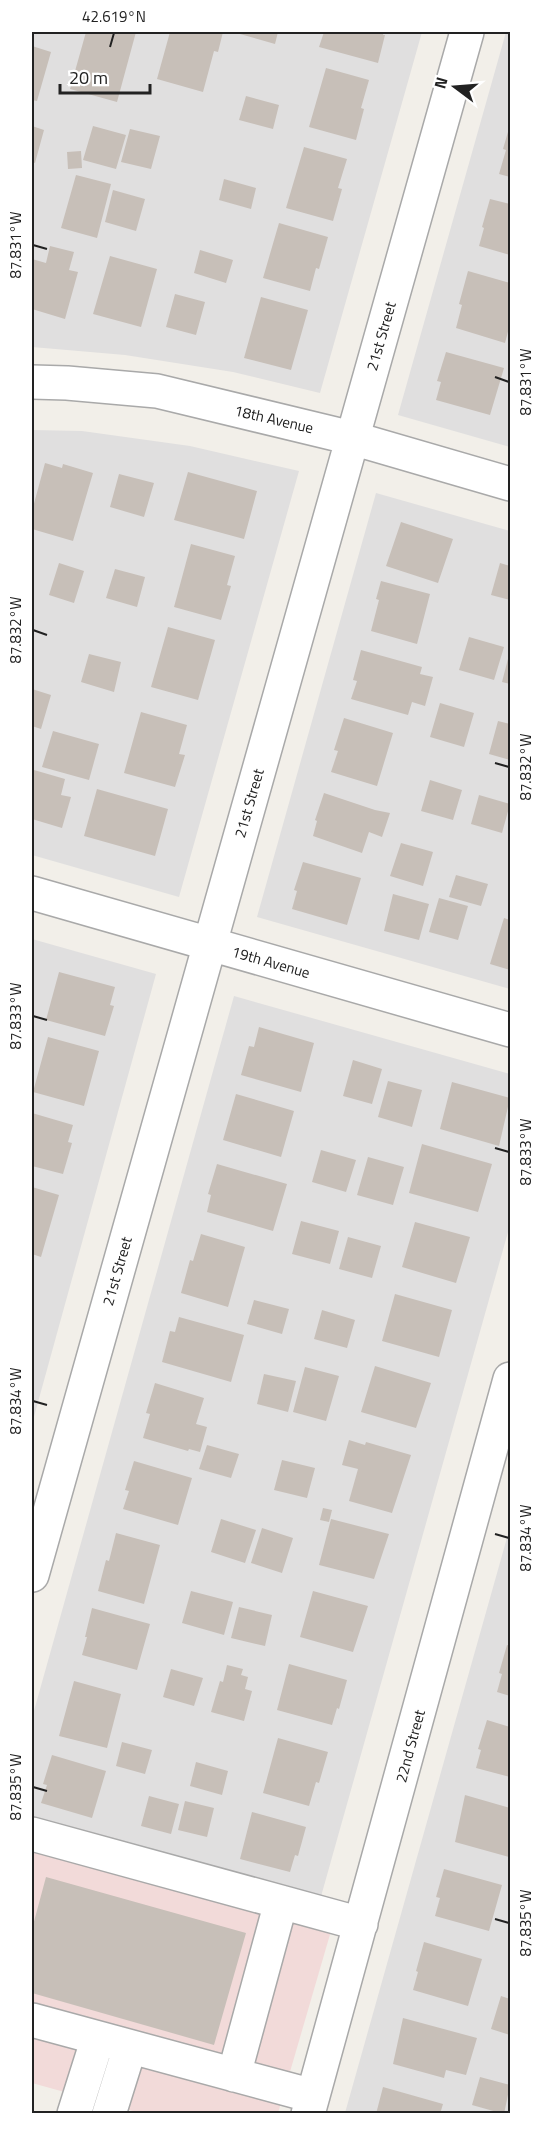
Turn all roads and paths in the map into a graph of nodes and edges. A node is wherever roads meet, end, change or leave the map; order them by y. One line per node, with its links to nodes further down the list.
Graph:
1 (467, 32): 3 (street, 21st Street)
2 (32, 382): 3 (street, 18th Avenue)
3 (352, 438): 4 (street, 18th Avenue); 6 (street, 21st Street)
4 (510, 484)
5 (32, 893): 6 (street, 19th Avenue)
6 (210, 944): 7 (street, 19th Avenue); 9 (street, 21st Street)
7 (510, 1030)
8 (510, 1379): 12 (street, 22nd Street)
9 (32, 1575)
10 (32, 1834): 11 (street)
11 (281, 1902): 12 (street); 16 (street)
12 (361, 1924): 17 (street, 22nd Street)
13 (32, 2020): 14 (street)
14 (98, 2038): 15 (street); 18 (street)
15 (130, 2047): 16 (street); 19 (street)
16 (234, 2075): 17 (street)
17 (310, 2105)
18 (74, 2114)
19 (109, 2114)

